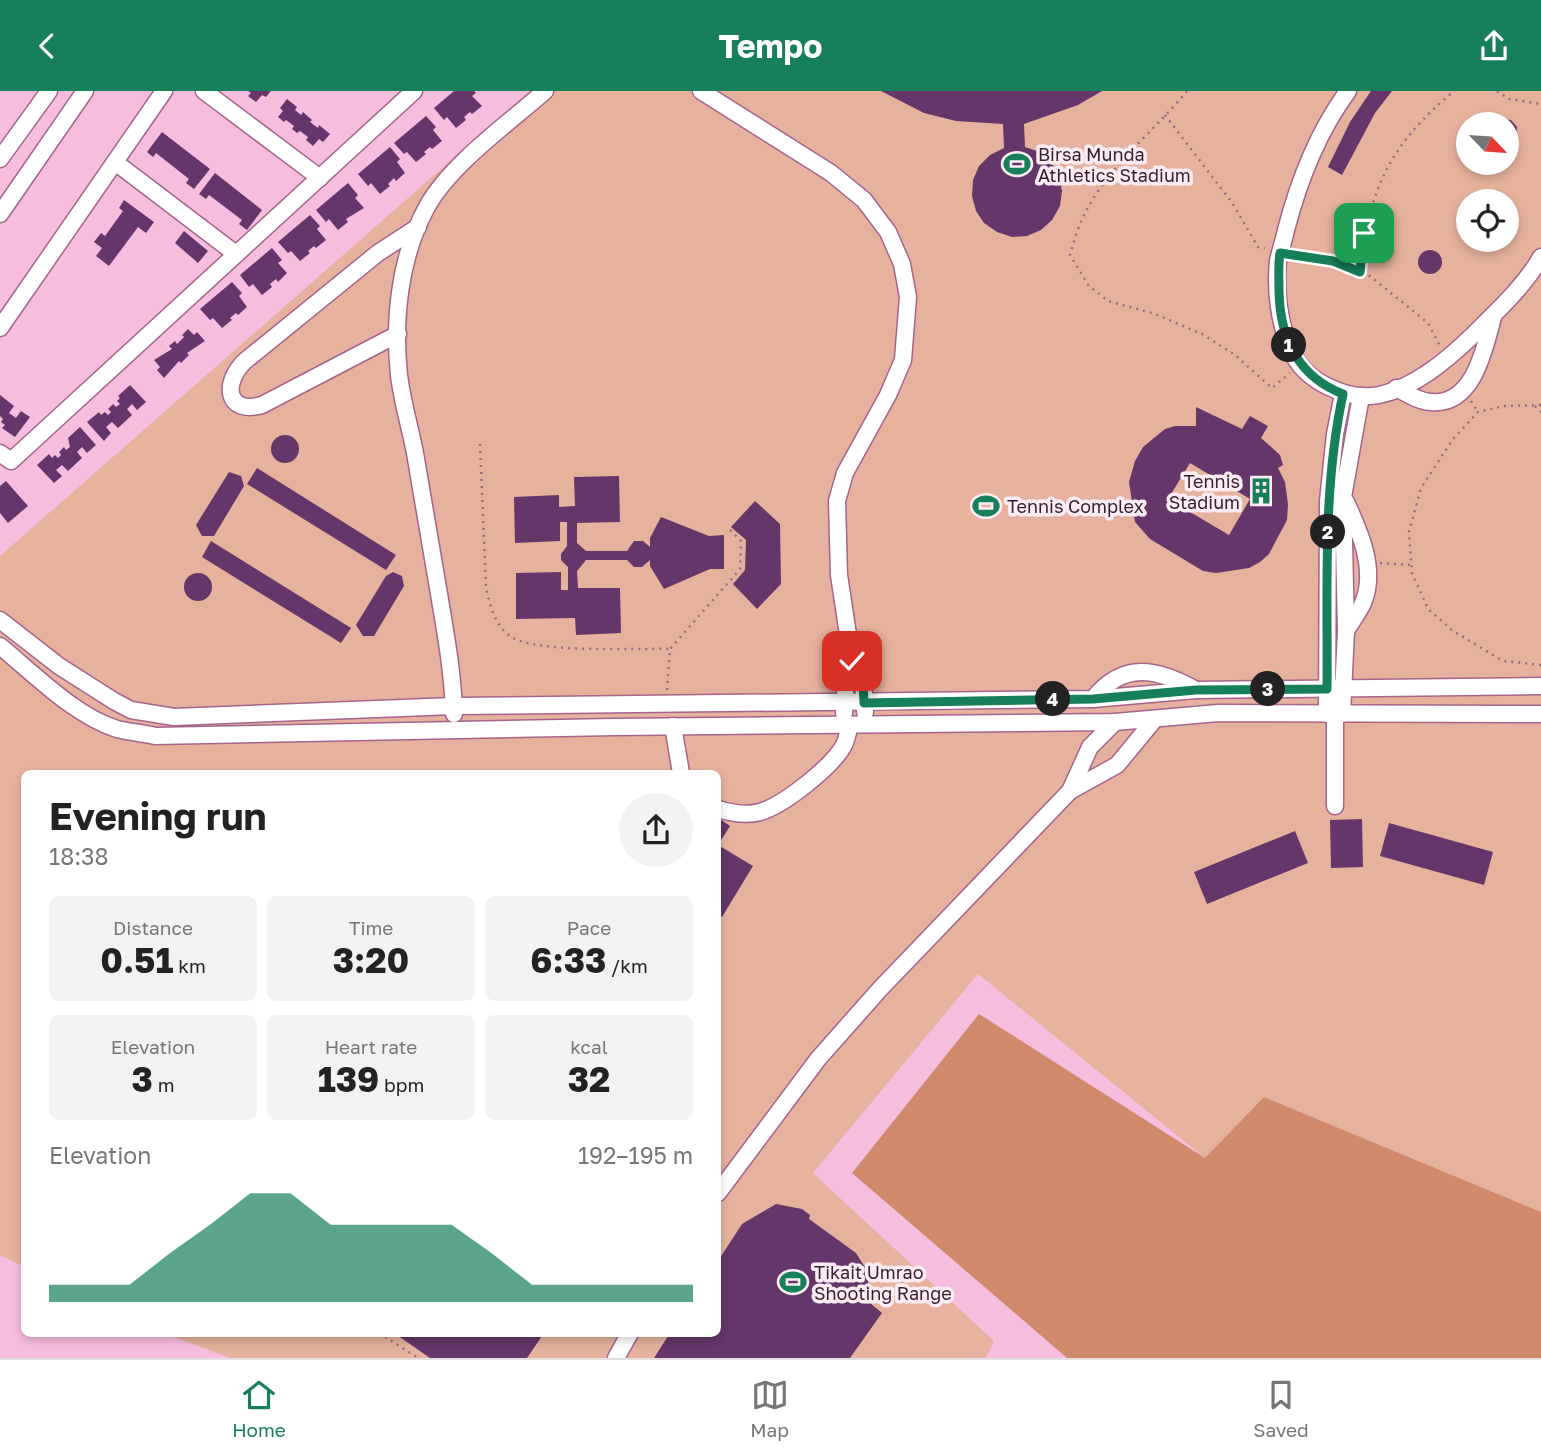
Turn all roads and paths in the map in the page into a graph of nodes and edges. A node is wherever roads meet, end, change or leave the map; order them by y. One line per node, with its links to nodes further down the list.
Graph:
1 (49, 91): 14 (street)
2 (85, 91): 17 (street)
3 (164, 91): 15 (street)
4 (204, 91): 16 (street)
5 (414, 91): 16 (street)
6 (545, 91): 18 (street)
7 (701, 91): 46 (street)
8 (1187, 91): 13 (path)
9 (1348, 91): 19 (street)
10 (1454, 91): 22 (path)
11 (1497, 91): 12 (path)
12 (1541, 104)
13 (1165, 115): 19 (path); 27 (path)
14 (0, 159)
15 (115, 162): 20 (street); 24 (street)
16 (320, 178): 20 (street)
17 (0, 214)
18 (418, 227): 25 (street); 25 (street)
19 (1280, 253): 22 (path); 27 (street)
20 (236, 254): 37 (street)
21 (1541, 257): 23 (street)
22 (1360, 272): 26 (path)
23 (1493, 315): 26 (street); 28 (street)
24 (0, 328)
25 (398, 334): 57 (street)
26 (1447, 358): 29 (street)
27 (1301, 363): 30 (street)
28 (1464, 388): 29 (street); 34 (path)
29 (1396, 389): 31 (street)
30 (1343, 394): 31 (street); 50 (street)
31 (1361, 395): 38 (street)
32 (1541, 405): 33 (path)
33 (1535, 406): 34 (path); 35 (path)
34 (1478, 412): 41 (path)
35 (1541, 412)
36 (480, 444): 45 (path)
37 (0, 453)
38 (1343, 497): 40 (street); 43 (street)
39 (727, 527): 45 (path)
40 (1366, 562): 41 (path); 43 (street)
41 (1412, 565): 47 (path)
42 (0, 620): 57 (street)
43 (1346, 631): 50 (street)
44 (0, 646): 64 (street)
45 (670, 649): 56 (path)
46 (852, 661): 54 (street); 55 (street)
47 (1541, 665)
48 (1122, 674): 51 (street); 52 (street); 53 (street)
49 (1541, 686): 50 (street)
50 (1335, 689): 51 (street); 58 (street)
51 (1196, 690): 52 (street)
52 (1129, 696): 53 (street)
53 (1093, 699): 55 (street)
54 (845, 703): 55 (street); 56 (street); 62 (street)
55 (864, 703): 62 (street)
56 (667, 705): 57 (street)
57 (454, 706): 64 (street)
58 (1335, 714): 59 (street); 60 (street); 67 (street)
59 (1541, 714)
60 (1155, 719): 61 (street); 66 (street)
61 (1115, 722): 62 (street); 66 (street)
62 (853, 725): 63 (street); 68 (street)
63 (673, 726): 64 (street); 65 (street)
64 (454, 730)
65 (680, 770)
66 (1070, 791): 69 (street)
67 (1335, 806)
68 (721, 810)
69 (721, 1188)
70 (385, 1337): 72 (path)
71 (628, 1337): 73 (street)
72 (418, 1358)
73 (616, 1358)

